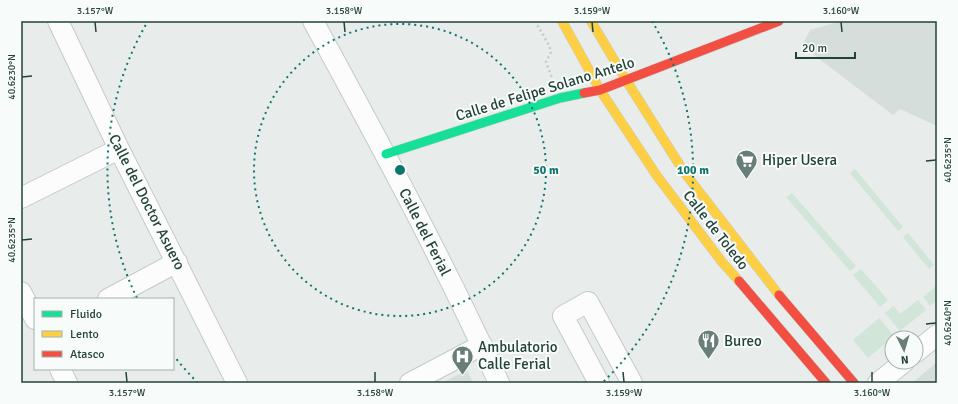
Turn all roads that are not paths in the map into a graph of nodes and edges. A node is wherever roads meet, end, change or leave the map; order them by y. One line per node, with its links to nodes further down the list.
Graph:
1 (58, 21): 8 (street, Calle del Doctor Asuero)
2 (313, 21): 9 (street, Calle del Ferial)
3 (562, 21): 7 (street, Calle de Toledo)
4 (591, 21): 6 (street, Calle de Toledo)
5 (779, 21): 6 (street, Calle de Felipe Solano Antelo)
6 (626, 80): 7 (street, Calle de Felipe Solano Antelo); 27 (street, Calle de Toledo)
7 (600, 90): 9 (street, Calle de Felipe Solano Antelo); 26 (street, Calle de Toledo)
8 (119, 148): 10 (street); 11 (street, Calle del Doctor Asuero)
9 (386, 154): 16 (street, Calle del Ferial)
10 (21, 198)
11 (177, 262): 13 (street); 22 (street, Calle del Doctor Asuero)
12 (21, 292): 14 (street)
13 (110, 298)
14 (34, 317)
15 (937, 334): 17 (street)
16 (482, 345): 23 (street); 24 (street, Calle del Ferial)
17 (924, 345)
18 (60, 370): 21 (street)
19 (894, 370): 28 (street)
20 (625, 381): 25 (street)
21 (67, 383)
22 (237, 383)
23 (410, 383)
24 (499, 383)
25 (599, 383)
26 (826, 383)
27 (854, 383)
28 (878, 383)

